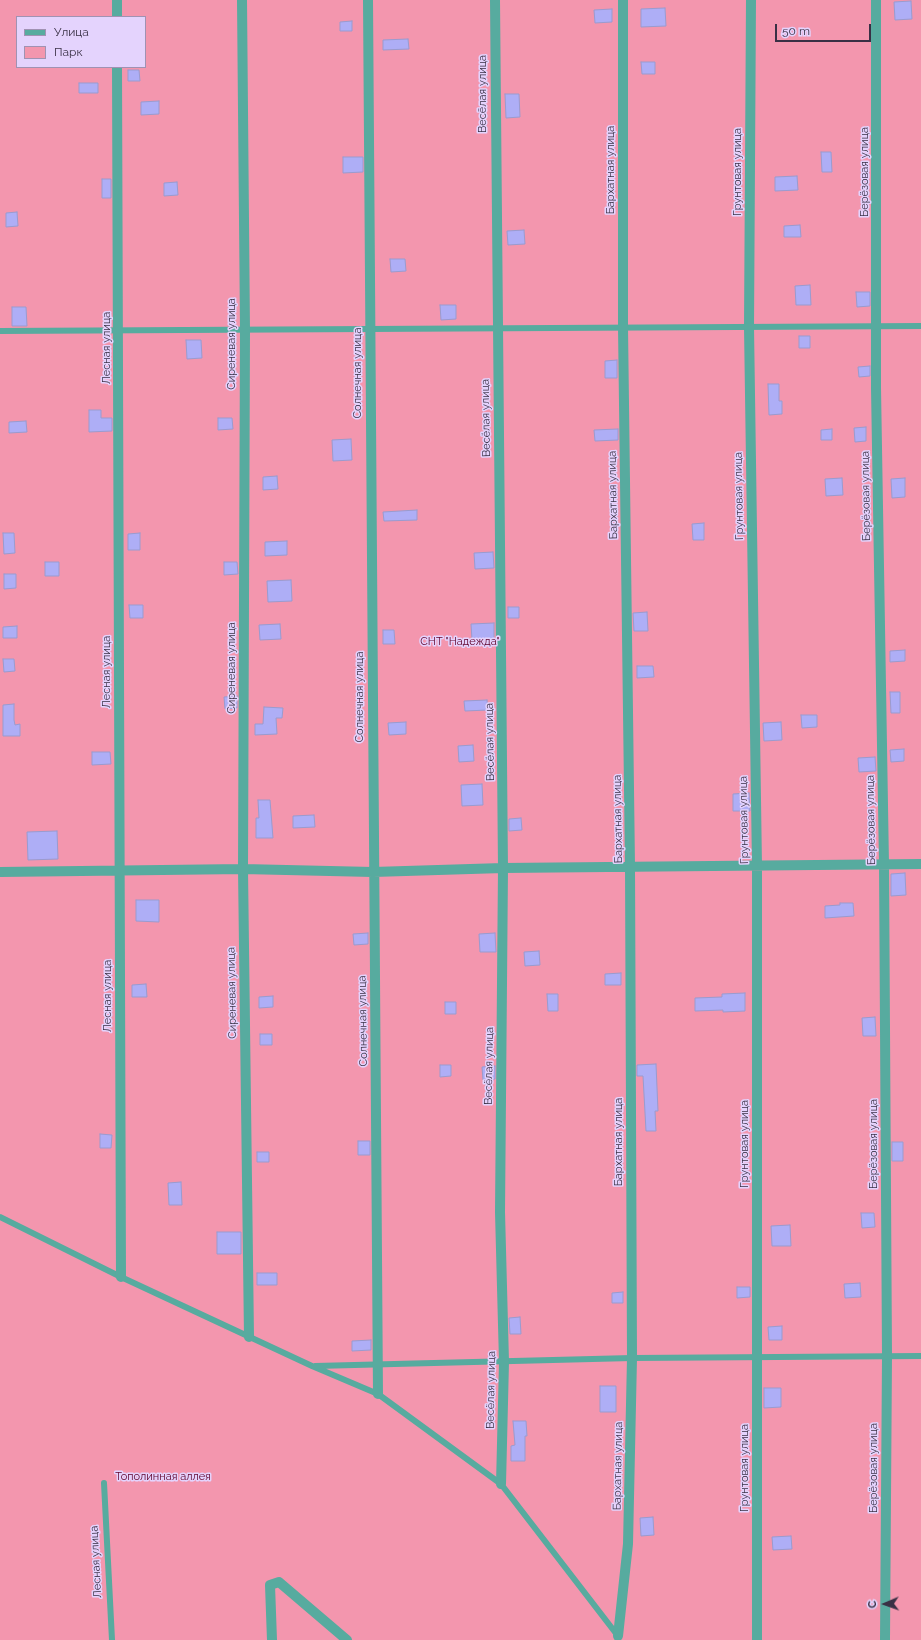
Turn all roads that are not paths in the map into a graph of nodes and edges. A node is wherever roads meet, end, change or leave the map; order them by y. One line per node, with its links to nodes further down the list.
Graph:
1 (117, 0): 8 (street)
2 (242, 0): 17 (street, Сиреневая улица)
3 (368, 0): 16 (street, Солнечная улица)
4 (495, 0): 14 (street, Весёлая улица)
5 (623, 0): 11 (street, Бархатная улица)
6 (751, 0): 12 (street, Грунтовая улица)
7 (876, 0): 13 (street, Берёзовая улица)
8 (117, 16)
9 (117, 68): 15 (street, Лесная улица)
10 (921, 326): 13 (lane)
11 (623, 327): 12 (lane); 14 (lane); 21 (street, Бархатная улица)
12 (749, 327): 13 (lane); 22 (street, Грунтовая улица)
13 (877, 327): 19 (street, Берёзовая улица)
14 (497, 328): 16 (lane); 23 (street, Весёлая улица)
15 (119, 329): 17 (lane); 18 (lane); 25 (street, Лесная улица)
16 (370, 329): 17 (lane); 27 (street, Солнечная улица)
17 (244, 330): 24 (street, Сиреневая улица)
18 (0, 331)
19 (884, 864): 20 (street); 22 (street); 31 (street, Берёзовая улица)
20 (921, 864)
21 (630, 866): 22 (street); 23 (street); 34 (street, Бархатная улица)
22 (757, 866): 33 (street, Грунтовая улица)
23 (503, 868): 27 (street); 35 (street, Весёлая улица)
24 (243, 869): 25 (street); 27 (street); 30 (street, Сиреневая улица)
25 (120, 871): 26 (street); 29 (street, Лесная улица)
26 (0, 872)
27 (373, 872): 36 (street, Солнечная улица)
28 (0, 1217): 29 (lane)
29 (122, 1277): 30 (lane)
30 (249, 1337): 37 (lane)
31 (887, 1356): 32 (lane); 33 (lane); 46 (street, Берёзовая улица)
32 (921, 1356)
33 (756, 1357): 34 (lane); 45 (street, Грунтовая улица)
34 (632, 1358): 35 (lane); 41 (street, Бархатная улица)
35 (504, 1362): 36 (lane); 40 (street, Весёлая улица)
36 (379, 1364): 37 (lane); 38 (street, Солнечная улица)
37 (312, 1366): 38 (lane)
38 (378, 1394): 40 (lane)
39 (104, 1483): 42 (lane, Лесная улица)
40 (501, 1484): 41 (lane)
41 (618, 1636)
42 (112, 1640)
43 (272, 1640): 44 (street)
44 (347, 1640)
45 (757, 1640)
46 (885, 1640)

